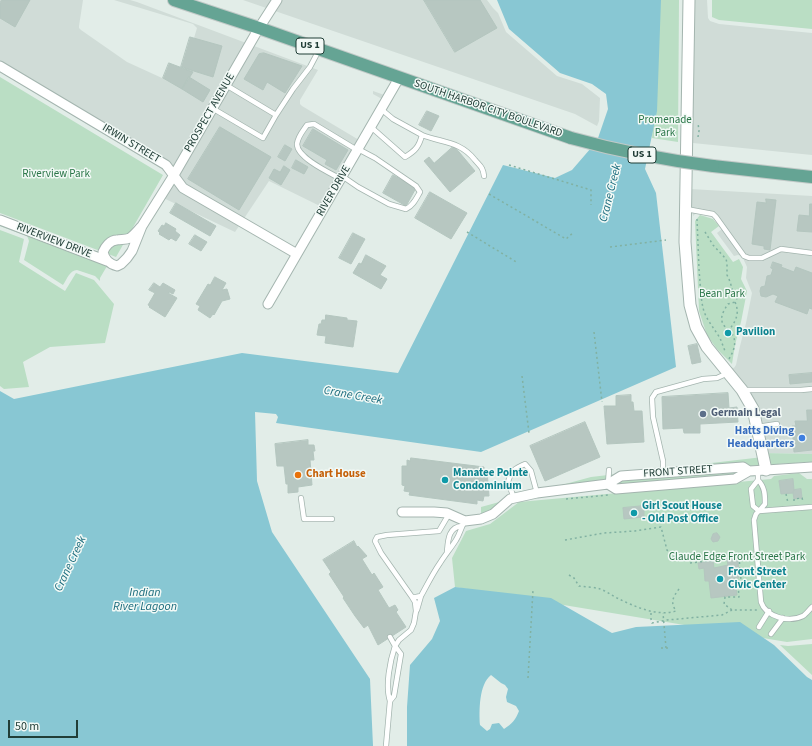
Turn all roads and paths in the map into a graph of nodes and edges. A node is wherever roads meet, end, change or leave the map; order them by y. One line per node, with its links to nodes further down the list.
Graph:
1 (174, 0): 4 (main road, SOUTH HARBOR CITY BOULEVARD / US 1)
2 (277, 0): 4 (street, PROSPECT AVENUE)
3 (689, 0): 24 (street)
4 (259, 28): 5 (main road, SOUTH HARBOR CITY BOULEVARD / US 1); 8 (street, PROSPECT AVENUE)
5 (319, 49): 7 (main road, SOUTH HARBOR CITY BOULEVARD / US 1); 11 (lane)
6 (0, 66): 18 (street, IRWIN STREET)
7 (400, 78): 10 (street, RIVER DRIVE); 21 (main road, SOUTH HARBOR CITY BOULEVARD / US 1, bridge)
8 (226, 85): 9 (street, PROSPECT AVENUE); 11 (lane)
9 (212, 108): 11 (lane); 18 (street, PROSPECT AVENUE)
10 (381, 109): 13 (street, RIVER DRIVE); 14 (lane)
11 (276, 115)
12 (697, 120): 15 (path)
13 (371, 127): 14 (lane); 16 (street, RIVER DRIVE)
14 (422, 135): 19 (lane)
15 (697, 140)
16 (358, 150): 20 (street, RIVER DRIVE); 20 (lane); 20 (lane)
17 (508, 165): 23 (path)
18 (174, 175): 27 (street, PROSPECT AVENUE); 34 (street, IRWIN STREET)
19 (484, 176)
20 (341, 178): 34 (street, RIVER DRIVE)
21 (812, 178)
22 (489, 194): 29 (path)
23 (591, 204)
24 (685, 209): 25 (lane); 44 (street)
25 (697, 211): 33 (lane); 43 (path)
26 (0, 220): 35 (street, RIVERVIEW DRIVE)
27 (142, 226): 35 (street, PROSPECT AVENUE); 35 (street, PROSPECT AVENUE)
28 (467, 232): 36 (path)
29 (574, 232)
30 (705, 232): 38 (path)
31 (666, 240): 32 (path)
32 (610, 247)
33 (812, 253)
34 (297, 254): 40 (street, RIVER DRIVE)
35 (107, 261)
36 (518, 262)
37 (743, 288): 38 (path)
38 (739, 297): 39 (path)
39 (735, 302): 41 (path); 41 (path)
40 (268, 304)
41 (729, 330): 43 (path)
42 (594, 332): 48 (path)
43 (730, 359): 44 (path)
44 (730, 368): 47 (street); 54 (lane)
45 (522, 376): 51 (path)
46 (812, 389): 47 (lane)
47 (742, 390): 50 (street)
48 (602, 402)
49 (777, 424): 50 (lane)
50 (757, 427): 55 (street)
51 (529, 433)
52 (812, 467): 55 (street, FRONT STREET)
53 (609, 470): 56 (lane)
54 (662, 473): 55 (street, FRONT STREET); 56 (street, FRONT STREET); 57 (lane)
55 (758, 473): 57 (street, FRONT STREET); 66 (lane); 66 (lane)
56 (608, 484): 57 (street, FRONT STREET); 58 (street, FRONT STREET)
57 (662, 485)
58 (536, 494): 61 (street, FRONT STREET); 61 (lane)
59 (786, 494): 63 (path)
60 (301, 498): 69 (lane)
61 (514, 498): 70 (street, FRONT STREET)
62 (804, 503): 64 (path)
63 (788, 504)
64 (794, 504)
65 (812, 507): 66 (lane)
66 (759, 511): 85 (lane)
67 (402, 512): 68 (street)
68 (449, 514): 70 (street); 81 (lane)
69 (332, 519)
70 (463, 523): 72 (lane); 72 (lane)
71 (565, 540): 75 (path)
72 (447, 552): 80 (lane)
73 (752, 556): 74 (path)
74 (739, 557): 76 (path); 83 (path)
75 (684, 559)
76 (690, 563)
77 (569, 575): 87 (path)
78 (679, 589): 88 (path)
79 (532, 590): 98 (path)
80 (421, 596): 81 (lane); 86 (lane)
81 (412, 597): 86 (lane)
82 (812, 607): 89 (lane)
83 (732, 610): 84 (path); 90 (path)
84 (756, 610)
85 (769, 611): 89 (lane); 91 (lane)
86 (416, 612): 94 (lane)
87 (651, 612): 88 (path); 90 (path)
88 (663, 612): 90 (path)
89 (783, 618): 92 (lane)
90 (664, 621): 96 (path)
91 (759, 627)
92 (771, 634)
93 (390, 638): 94 (lane)
94 (395, 646): 99 (lane); 99 (lane)
95 (661, 648): 96 (path)
96 (666, 648): 97 (path)
97 (671, 648)
98 (528, 678)
99 (390, 701): 100 (lane)
100 (386, 746)

